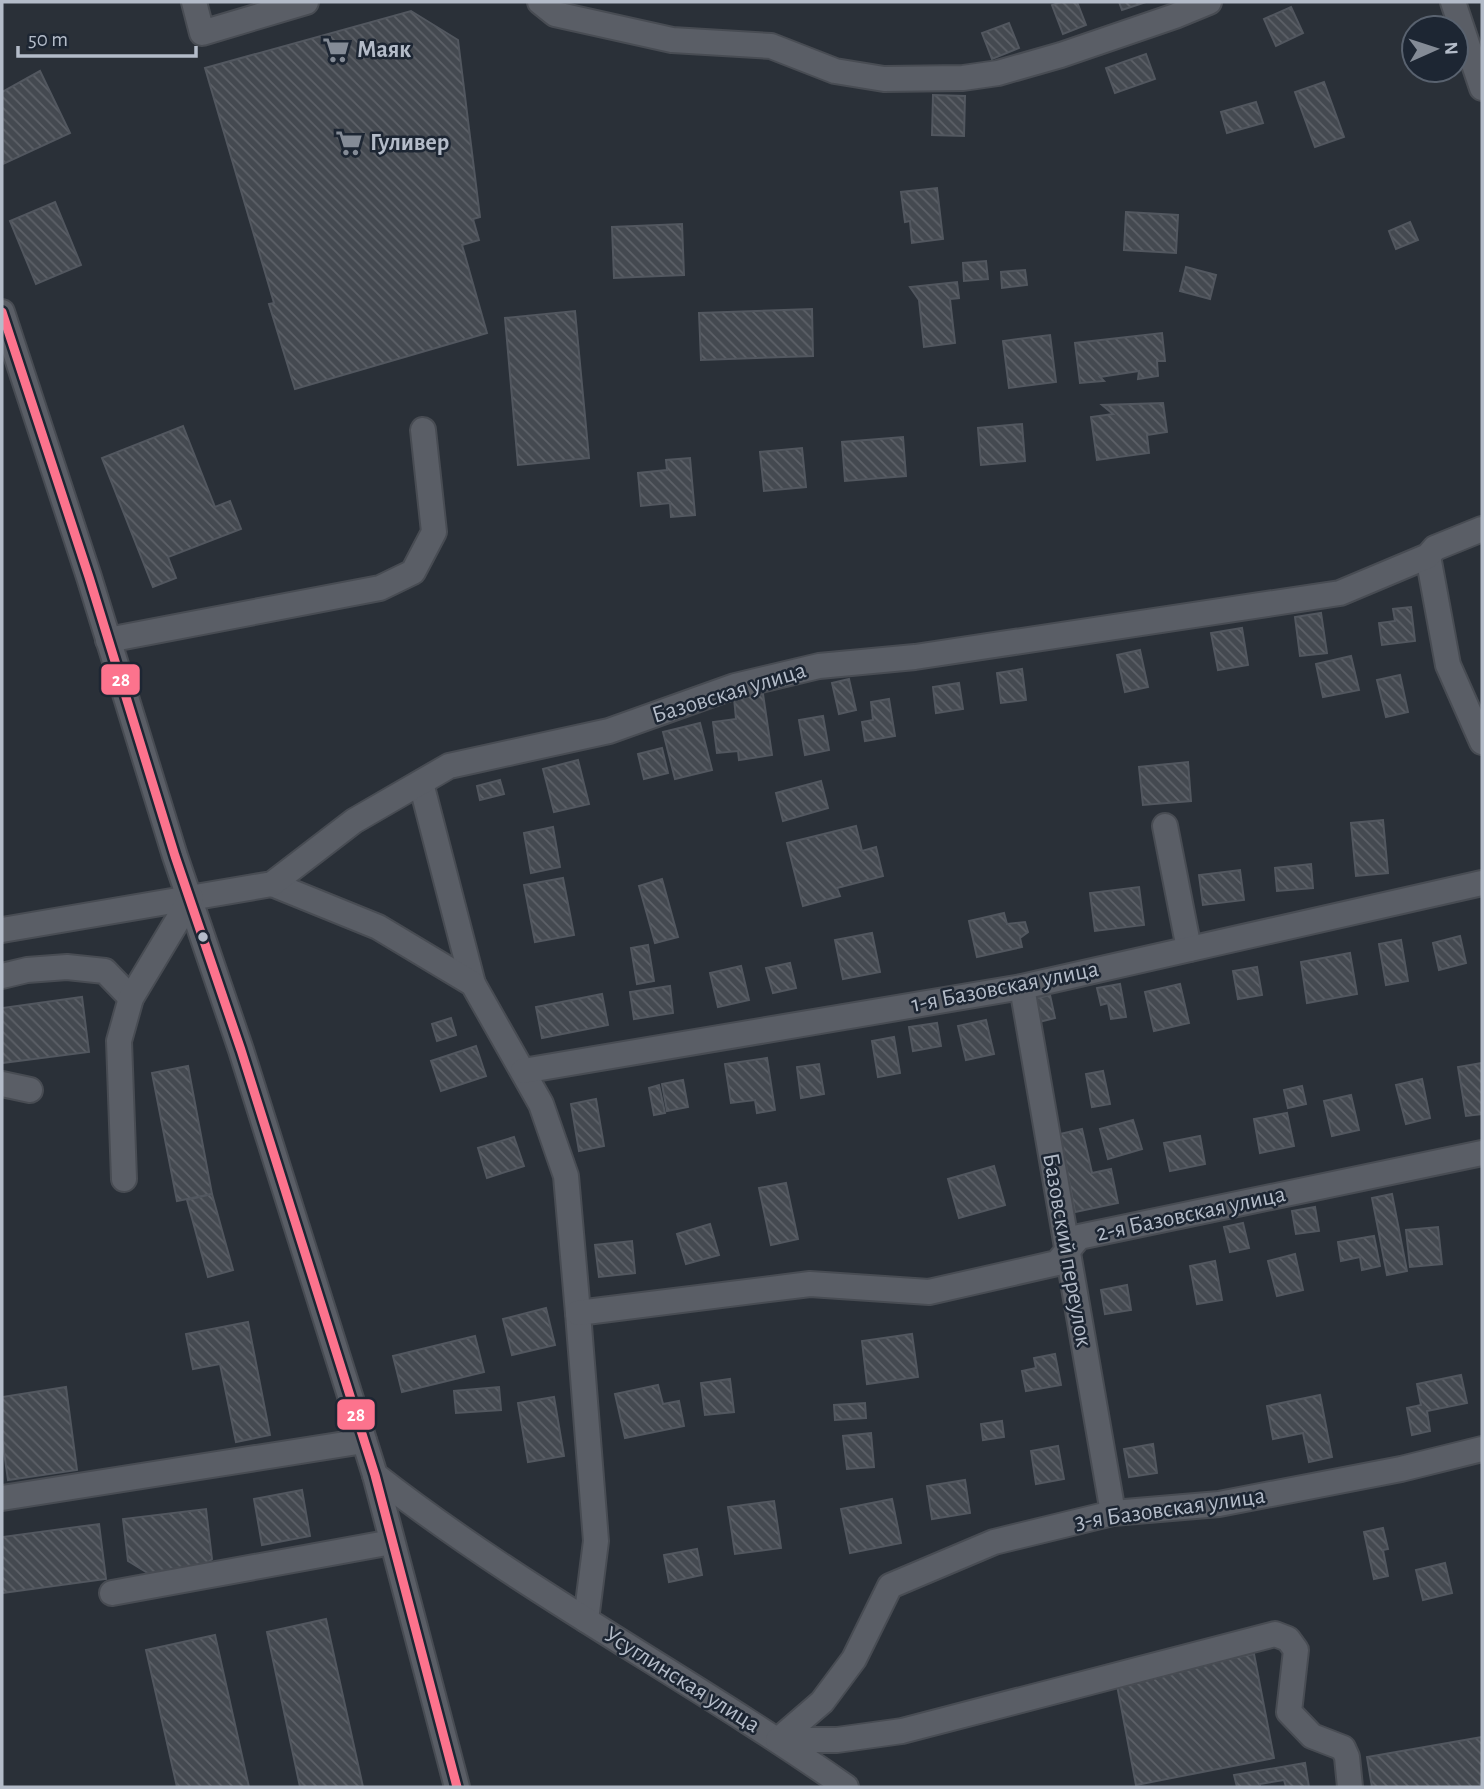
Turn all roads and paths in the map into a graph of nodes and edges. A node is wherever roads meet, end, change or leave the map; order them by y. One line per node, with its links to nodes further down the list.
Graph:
1 (194, 2): 2 (street)
2 (306, 2)
3 (540, 2): 4 (street)
4 (1209, 2)
5 (1453, 2): 6 (street)
6 (1482, 88)
7 (2, 312): 11 (street)
8 (423, 430): 11 (street)
9 (1475, 533): 10 (street, Базовская улица)
10 (1432, 552): 12 (street); 14 (street, Базовская улица)
11 (108, 640): 18 (street)
12 (1471, 687): 13 (street)
13 (1482, 742)
14 (421, 783): 17 (street, Базовская улица); 22 (street)
15 (1165, 826): 20 (street)
16 (1482, 883): 20 (street, 1-я Базовская улица)
17 (272, 884): 18 (street, Базовская улица); 22 (street)
18 (191, 898): 19 (street, Базовская улица); 24 (street); 32 (street)
19 (2, 930)
20 (1189, 949): 23 (street, 1-я Базовская улица)
21 (2, 976): 24 (street)
22 (473, 984): 25 (street)
23 (1022, 986): 25 (street, 1-я Базовская улица); 30 (street, Базовский переулок)
24 (131, 998): 29 (street)
25 (523, 1070): 31 (street)
26 (2, 1084): 27 (street)
27 (30, 1090)
28 (1482, 1153): 30 (street, 2-я Базовская улица)
29 (124, 1179)
30 (1068, 1251): 31 (street, 2-я Базовская улица); 36 (street, Базовский переулок)
31 (578, 1312): 39 (street)
32 (364, 1441): 34 (street); 35 (street)
33 (1482, 1449): 36 (street, 3-я Базовская улица)
34 (375, 1475): 37 (street); 39 (street, Усуглинская улица)
35 (2, 1497)
36 (1113, 1513): 40 (street, 3-я Базовская улица)
37 (392, 1542): 38 (street); 41 (street)
38 (112, 1593)
39 (586, 1620): 40 (street, Усуглинская улица)
40 (778, 1740): 42 (street, Усуглинская улица); 43 (street)
41 (457, 1787)
42 (846, 1787)
43 (1350, 1787)

